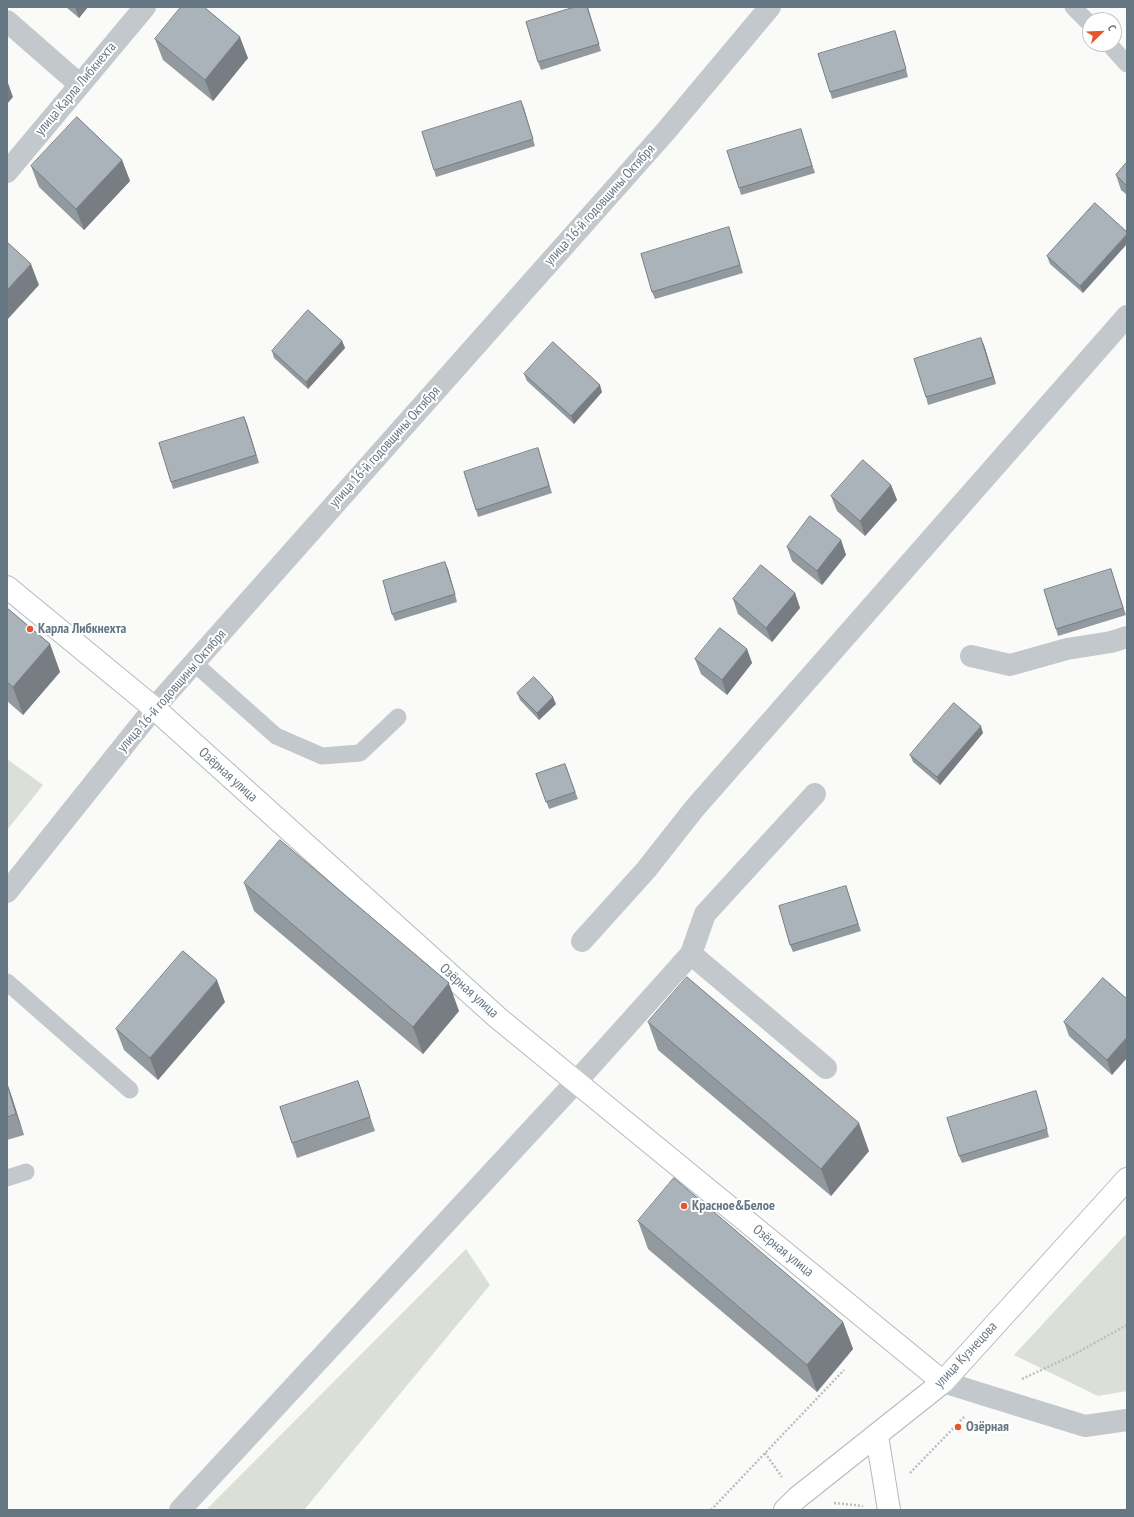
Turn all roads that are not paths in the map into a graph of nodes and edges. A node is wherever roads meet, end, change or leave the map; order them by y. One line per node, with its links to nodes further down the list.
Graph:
1 (146, 7): 8 (street, улица Карла Либкнехта)
2 (770, 7): 14 (street, улица 16-й годовщины Октября)
3 (1073, 7): 4 (lane)
4 (1082, 16)
5 (7, 21): 8 (street)
6 (1116, 52): 7 (lane)
7 (1127, 64)
8 (79, 84): 9 (street, улица Карла Либкнехта)
9 (7, 172)
10 (1127, 316): 19 (street)
11 (7, 587): 15 (street, Озёрная улица)
12 (1127, 637): 13 (street)
13 (971, 656)
14 (194, 663): 15 (street, улица 16-й годовщины Октября); 16 (lane)
15 (154, 708): 18 (street, улица 16-й годовщины Октября); 23 (street, Озёрная улица)
16 (398, 717)
17 (816, 794): 20 (street)
18 (7, 892)
19 (582, 941)
20 (691, 954): 22 (street); 23 (street)
21 (7, 982): 24 (lane)
22 (826, 1068)
23 (576, 1082): 28 (street, Озёрная улица); 33 (lane)
24 (130, 1090)
25 (26, 1172): 26 (lane)
26 (7, 1178)
27 (1127, 1179): 28 (street, улица Кузнецова)
28 (943, 1382): 29 (street); 30 (street, улица Кузнецова)
29 (1127, 1420)
30 (877, 1436): 31 (street, улица Кузнецова); 32 (street)
31 (791, 1504)
32 (888, 1504)
33 (180, 1510)

